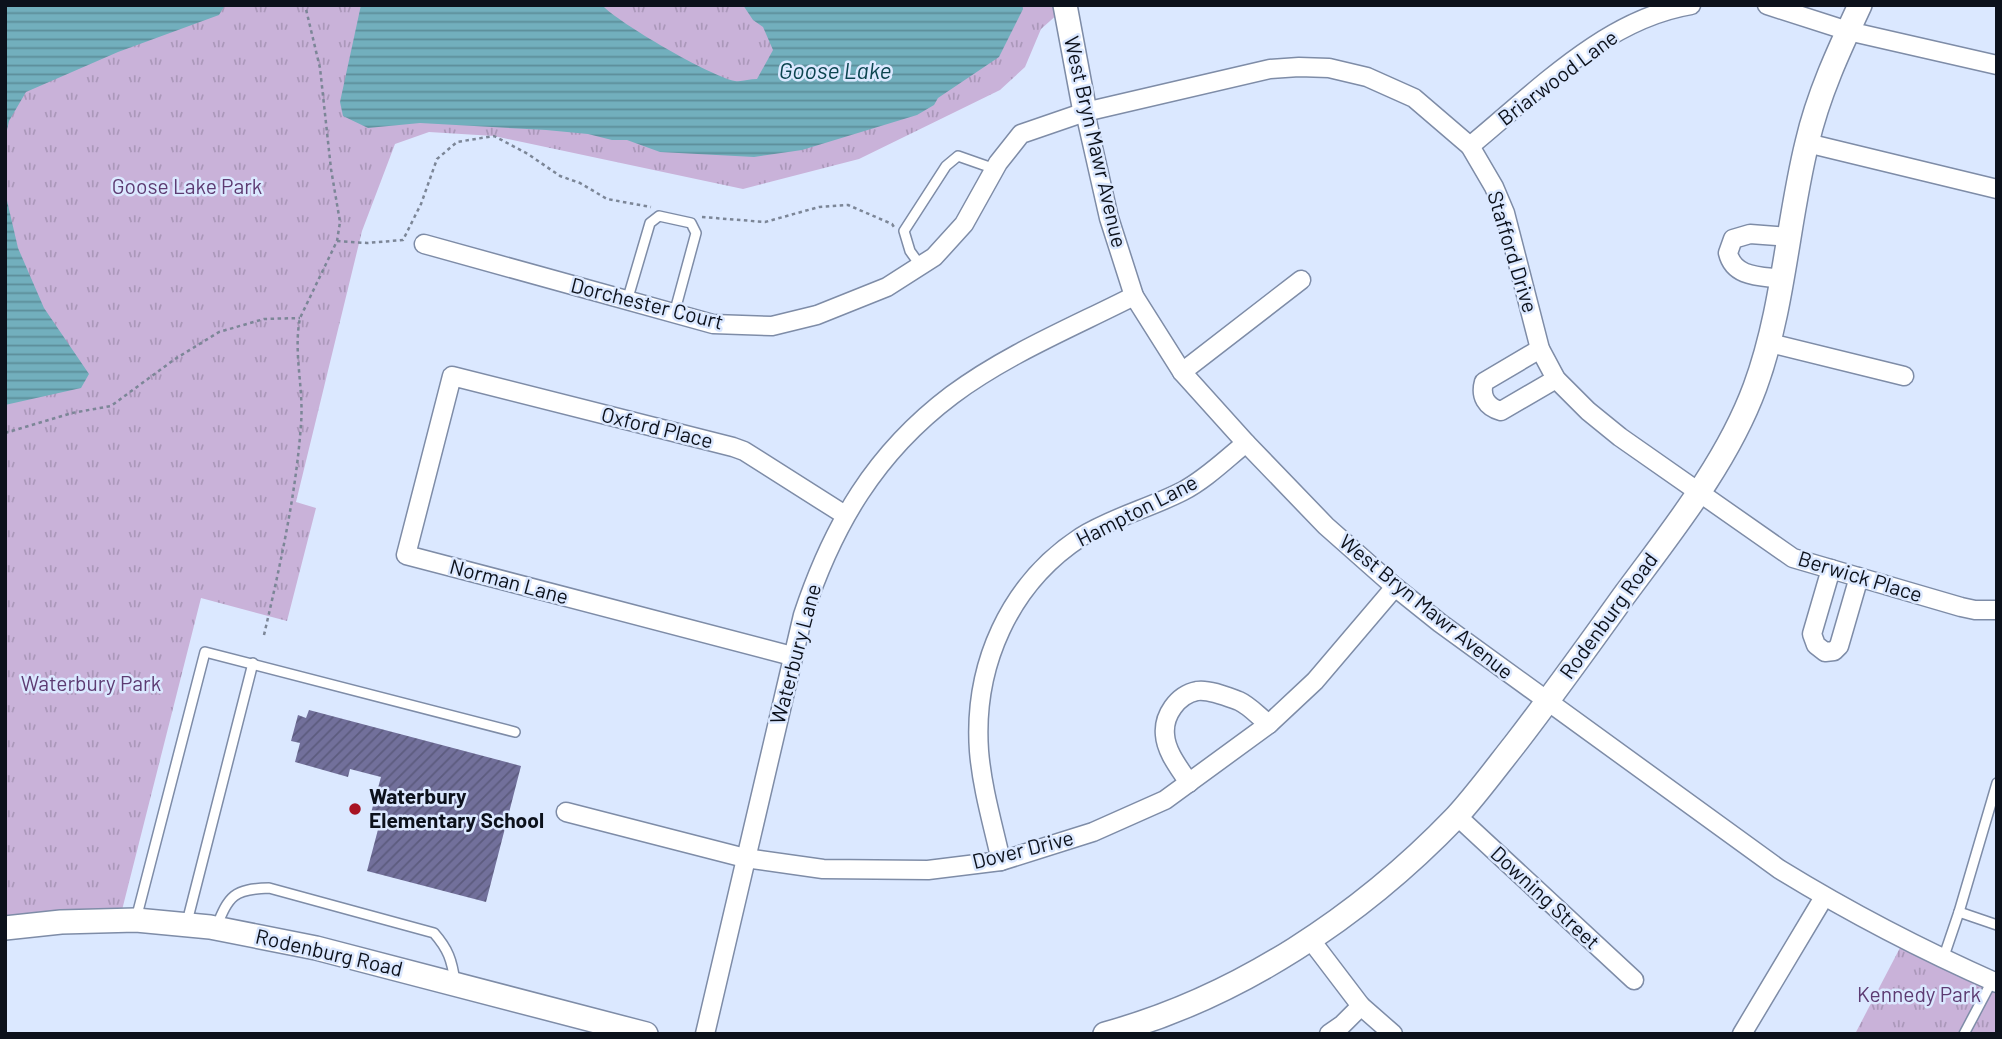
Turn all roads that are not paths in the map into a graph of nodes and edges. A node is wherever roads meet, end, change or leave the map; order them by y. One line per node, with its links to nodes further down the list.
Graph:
1 (1065, 5): 7 (street, West Bryn Mawr Avenue)
2 (1692, 5): 9 (street, Briarwood Lane)
3 (1767, 5): 5 (street)
4 (1860, 5): 5 (street, Rodenburg Road)
5 (1848, 31): 6 (street); 8 (street, Rodenburg Road)
6 (1997, 65)
7 (1085, 112): 9 (street, Stafford Drive); 10 (street, Dorchester Court); 17 (street, West Bryn Mawr Avenue)
8 (1807, 143): 11 (street); 12 (street, Rodenburg Road)
9 (1470, 146): 21 (street, Stafford Drive)
10 (995, 169): 14 (street, Dorchester Court); 14 (lane)
11 (1997, 189)
12 (1789, 237): 15 (street, Rodenburg Road); 15 (street)
13 (424, 244): 18 (street, Dorchester Court)
14 (920, 265): 19 (street, Dorchester Court)
15 (1782, 279): 20 (street, Rodenburg Road)
16 (1301, 280): 22 (street)
17 (1134, 296): 22 (street, West Bryn Mawr Avenue); 28 (street, Waterbury Lane)
18 (627, 301): 19 (street, Dorchester Court); 19 (lane)
19 (674, 314)
20 (1770, 343): 24 (street); 27 (street, Rodenburg Road)
21 (1540, 349): 25 (street, Stafford Drive); 25 (street)
22 (1182, 372): 26 (street, West Bryn Mawr Avenue)
23 (452, 376): 28 (street, Oxford Place); 33 (street, Norman Lane)
24 (1904, 376)
25 (1556, 379): 27 (street, Stafford Drive)
26 (1246, 443): 31 (street, West Bryn Mawr Avenue); 43 (street, Hampton Lane)
27 (1700, 492): 29 (street, Berwick Place); 35 (street, Rodenburg Road)
28 (845, 515): 33 (street, Waterbury Lane)
29 (1832, 569): 30 (street, Berwick Place); 30 (street)
30 (1859, 577): 32 (street, Berwick Place)
31 (1395, 587): 35 (street, West Bryn Mawr Avenue); 36 (street, Dover Drive)
32 (1997, 610)
33 (792, 656): 42 (street, Waterbury Lane)
34 (253, 663): 37 (lane); 46 (lane); 47 (lane)
35 (1547, 702): 41 (street, Rodenburg Road); 44 (street, West Bryn Mawr Avenue)
36 (1269, 724): 38 (street, Dover Drive); 38 (street)
37 (515, 732)
38 (1189, 783): 43 (street, Dover Drive)
39 (1997, 783): 45 (lane)
40 (566, 812): 42 (street, Dover Drive)
41 (1457, 816): 51 (street, Rodenburg Road); 53 (street, Downing Street)
42 (746, 858): 43 (street, Dover Drive); 58 (street, Waterbury Lane)
43 (1001, 860)
44 (1824, 897): 52 (street, West Bryn Mawr Avenue); 62 (street)
45 (1959, 912): 48 (lane); 52 (lane)
46 (136, 920): 47 (street, Rodenburg Road); 49 (street, Rodenburg Road)
47 (187, 925): 50 (street, Rodenburg Road)
48 (1997, 925)
49 (5, 928)
50 (216, 928): 55 (street, Rodenburg Road); 55 (lane)
51 (1311, 939): 56 (street); 59 (street, Rodenburg Road)
52 (1943, 960): 54 (street, West Bryn Mawr Avenue)
53 (1634, 980)
54 (1994, 982): 63 (lane)
55 (455, 984): 57 (street, Rodenburg Road)
56 (1361, 1006): 60 (street); 61 (street)
57 (646, 1034)
58 (705, 1034)
59 (1105, 1034)
60 (1329, 1034)
61 (1393, 1034)
62 (1742, 1034)
63 (1964, 1034)

